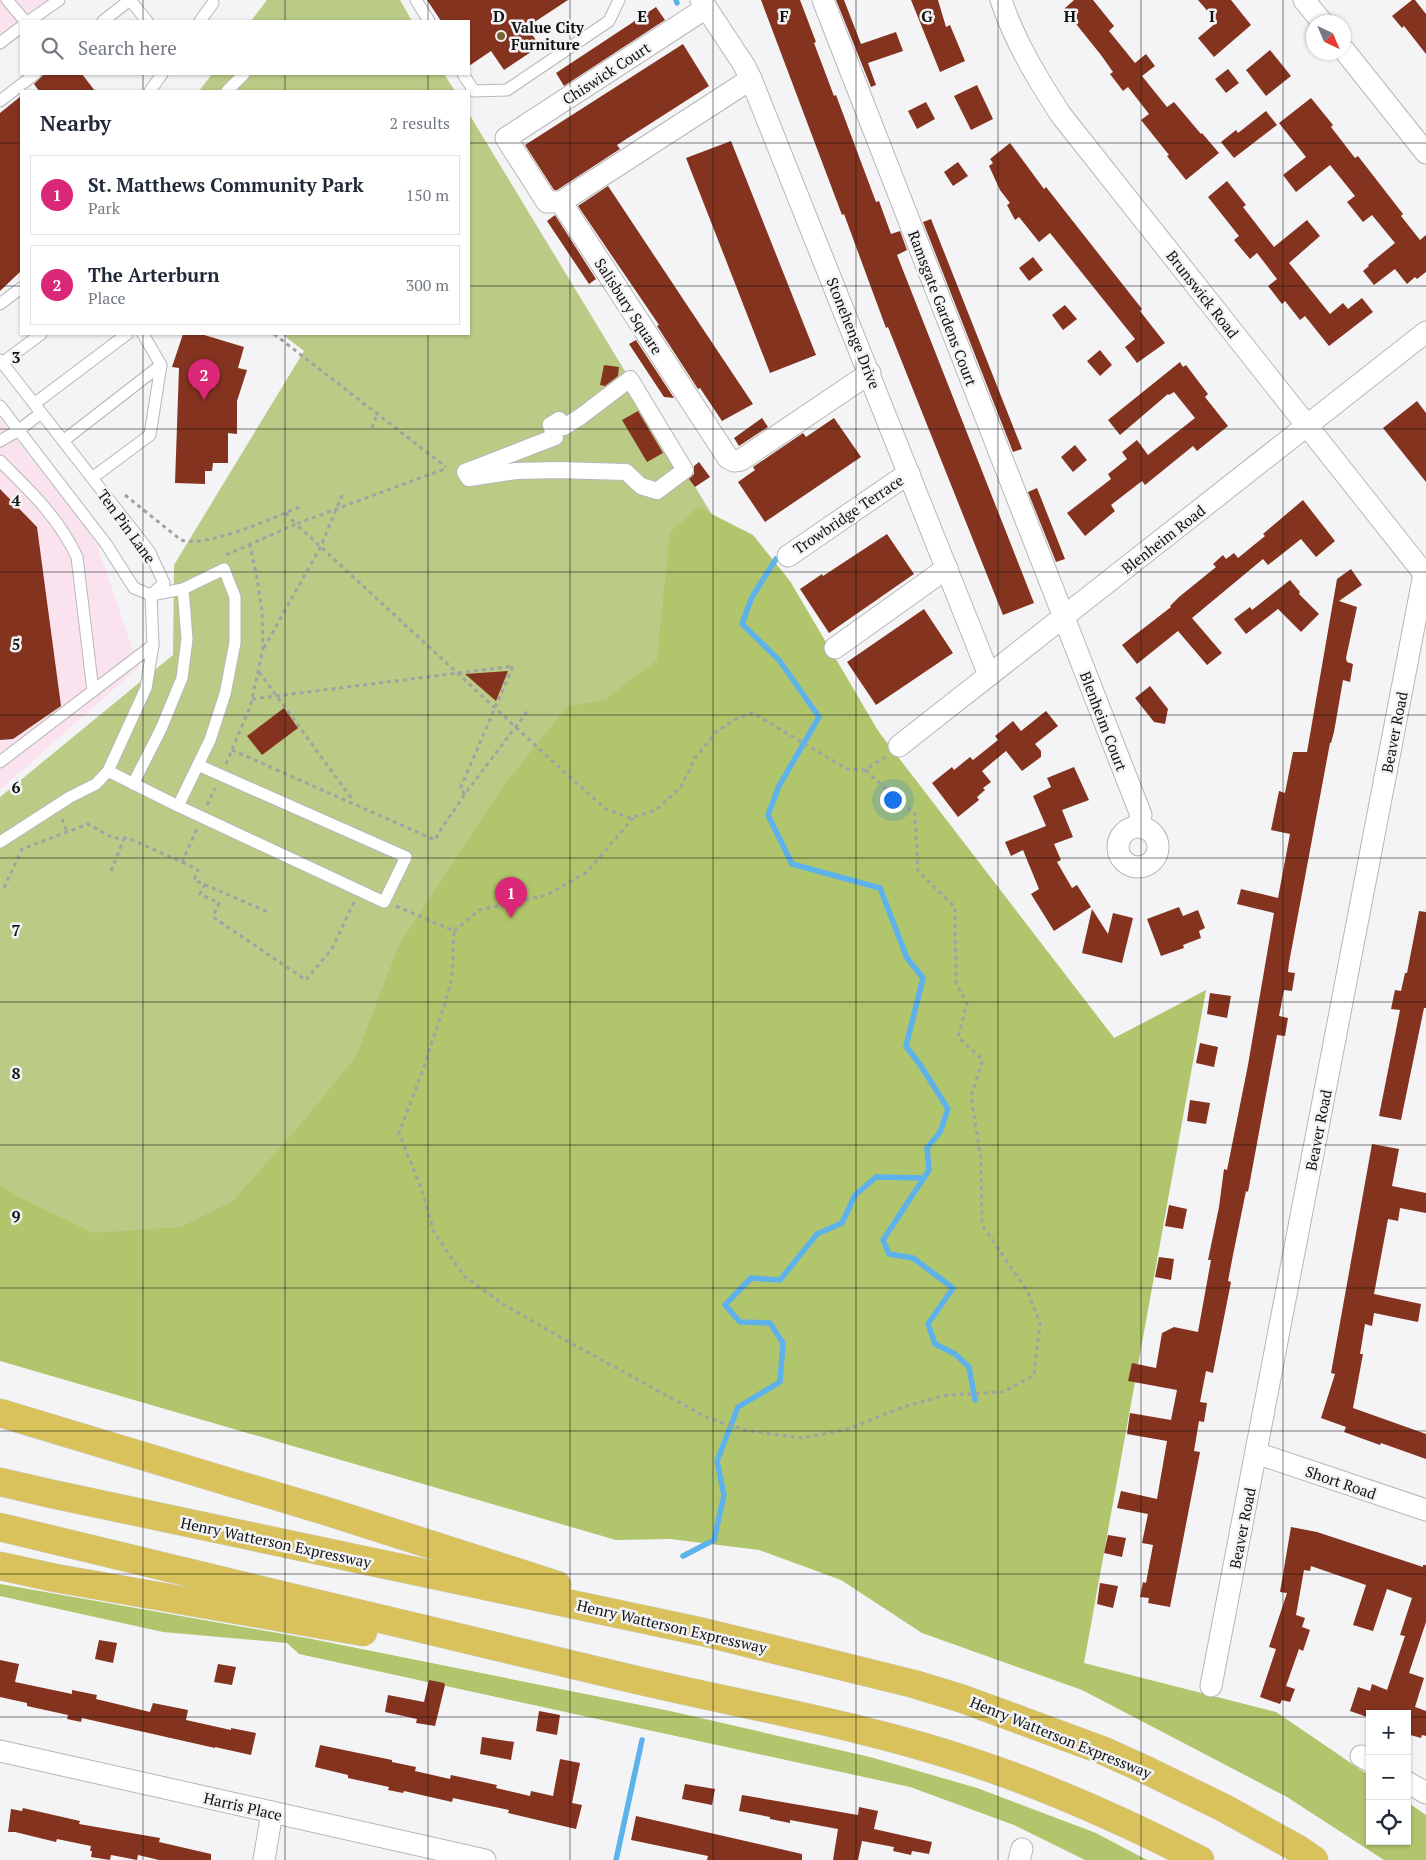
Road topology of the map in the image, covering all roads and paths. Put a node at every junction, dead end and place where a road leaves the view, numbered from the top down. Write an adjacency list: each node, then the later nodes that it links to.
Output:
1 (7, 0): 11 (lane)
2 (59, 0): 12 (lane)
3 (416, 0): 16 (lane)
4 (619, 0): 23 (lane)
5 (823, 0): 67 (street, Ramsgate Gardens Court)
6 (1001, 0): 43 (street, Brunswick Road)
7 (1304, 0): 10 (street)
8 (213, 3): 15 (lane)
9 (703, 4): 24 (street, Stonehenge Drive); 29 (street, Chiswick Court)
10 (1316, 15)
11 (24, 20)
12 (30, 20)
13 (104, 20): 14 (lane)
14 (146, 20)
15 (201, 20)
16 (428, 20)
17 (20, 28): 18 (lane)
18 (0, 43)
19 (1351, 59): 28 (street)
20 (34, 75): 27 (lane)
21 (161, 75): 25 (lane)
22 (243, 75): 26 (lane)
23 (464, 75)
24 (751, 79): 29 (street); 39 (street, Stonehenge Drive)
25 (151, 90)
26 (228, 90)
27 (0, 101)
28 (1426, 154)
29 (561, 202): 39 (street, Salisbury Square)
30 (20, 289): 31 (lane)
31 (0, 304)
32 (1426, 332): 43 (street, Blenheim Road)
33 (40, 335): 37 (lane)
34 (125, 335): 41 (lane)
35 (144, 335): 38 (lane)
36 (275, 335): 42 (path)
37 (1, 362): 41 (lane, Ten Pin Lane)
38 (161, 365): 47 (lane); 52 (lane)
39 (870, 373): 50 (street, Stonehenge Drive)
40 (0, 406): 45 (lane, Ten Pin Lane)
41 (38, 408): 45 (lane); 47 (lane, Ten Pin Lane)
42 (377, 414): 44 (path); 49 (path)
43 (1306, 426): 64 (street, Brunswick Road); 67 (street, Blenheim Road)
44 (372, 428)
45 (19, 430): 46 (lane); 66 (lane, Ten Pin Lane)
46 (0, 441)
47 (64, 442): 52 (lane, Ten Pin Lane)
48 (0, 461): 74 (lane)
49 (446, 467): 51 (path); 56 (path)
50 (909, 473): 62 (street, Trowbridge Terrace); 63 (street, Stonehenge Drive)
51 (467, 474): 51 (street)
52 (92, 478): 66 (lane, Ten Pin Lane)
53 (119, 490): 55 (path)
54 (343, 493): 56 (path)
55 (302, 506)
56 (337, 508): 58 (path); 60 (path)
57 (286, 513): 58 (path)
58 (296, 524): 59 (path); 60 (path)
59 (250, 545): 61 (path); 70 (path)
60 (321, 546): 70 (path); 72 (path)
61 (224, 556)
62 (788, 556)
63 (947, 568): 69 (street); 73 (street, Stonehenge Drive)
64 (1425, 575): 105 (street, Beaver Road)
65 (184, 589): 66 (lane); 83 (lane); 87 (lane)
66 (151, 595): 68 (lane)
67 (1064, 617): 73 (street, Blenheim Road); 93 (street, Blenheim Court)
68 (153, 644): 74 (lane); 85 (lane)
69 (836, 648)
70 (263, 649): 71 (path)
71 (258, 672): 75 (path); 76 (path)
72 (458, 673): 75 (path); 77 (path); 77 (path)
73 (989, 675): 81 (street, Blenheim Road)
74 (93, 691): 82 (lane)
75 (276, 695): 76 (path); 89 (path)
76 (252, 699): 80 (path)
77 (494, 707): 79 (path); 88 (path)
78 (529, 709): 79 (path)
79 (516, 727): 88 (path); 92 (path)
80 (232, 750): 86 (path); 89 (path)
81 (894, 750): 84 (path)
82 (0, 762)
83 (198, 765): 86 (lane); 90 (lane)
84 (865, 770): 92 (path); 103 (path)
85 (108, 771): 87 (lane); 95 (lane)
86 (221, 775): 91 (path); 100 (lane)
87 (133, 784): 90 (lane)
88 (465, 794): 89 (path)
89 (352, 803)
90 (178, 806): 91 (lane)
91 (202, 817): 96 (path); 100 (lane)
92 (634, 817): 103 (path)
93 (1138, 826)
94 (124, 839): 96 (path); 97 (path); 99 (path)
95 (0, 842)
96 (182, 862): 98 (path)
97 (111, 870)
98 (205, 884): 100 (path); 102 (path)
99 (4, 888)
100 (359, 890)
101 (409, 911): 103 (path)
102 (268, 912)
103 (454, 931)
104 (0, 1413): 110 (highway)
105 (1256, 1453): 107 (street, Short Road); 112 (street, Beaver Road)
106 (0, 1482): 110 (highway, Henry Watterson Expressway)
107 (1426, 1510)
108 (0, 1527): 111 (highway)
109 (0, 1566): 111 (highway)
110 (704, 1632): 120 (highway, Henry Watterson Expressway)
111 (655, 1684): 119 (highway)
112 (1211, 1686)
113 (0, 1752): 116 (street, Harris Place)
114 (1411, 1784): 115 (street)
115 (1426, 1793)
116 (272, 1812): 117 (street); 118 (street, Harris Place)
117 (264, 1860)
118 (485, 1860)
119 (1200, 1860)
120 (1314, 1860)

